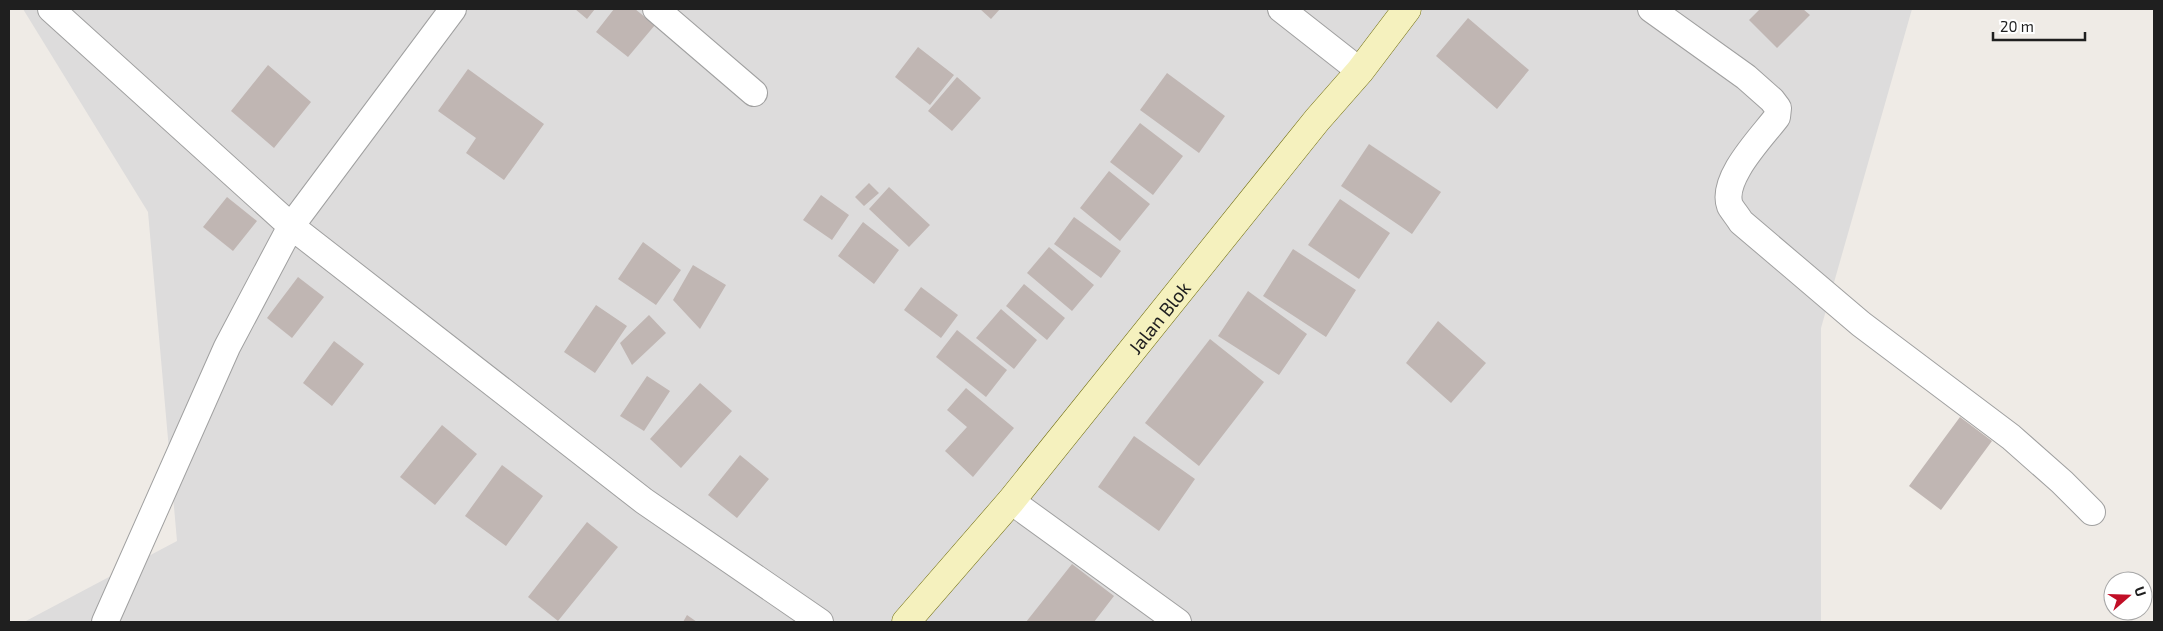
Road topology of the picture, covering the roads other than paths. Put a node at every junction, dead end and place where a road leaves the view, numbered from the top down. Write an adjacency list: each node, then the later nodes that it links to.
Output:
1 (51, 9): 9 (street)
2 (453, 9): 9 (street)
3 (656, 9): 8 (street)
4 (1281, 9): 7 (street)
5 (1407, 9): 7 (main road, Jalan Blok)
6 (1651, 9): 11 (street)
7 (1360, 71): 10 (main road, Jalan Blok)
8 (754, 94)
9 (291, 226): 12 (street); 13 (street)
10 (1011, 501): 14 (main road, Jalan Blok); 15 (street)
11 (2092, 512)
12 (106, 622)
13 (820, 622)
14 (906, 622)
15 (1178, 622)

